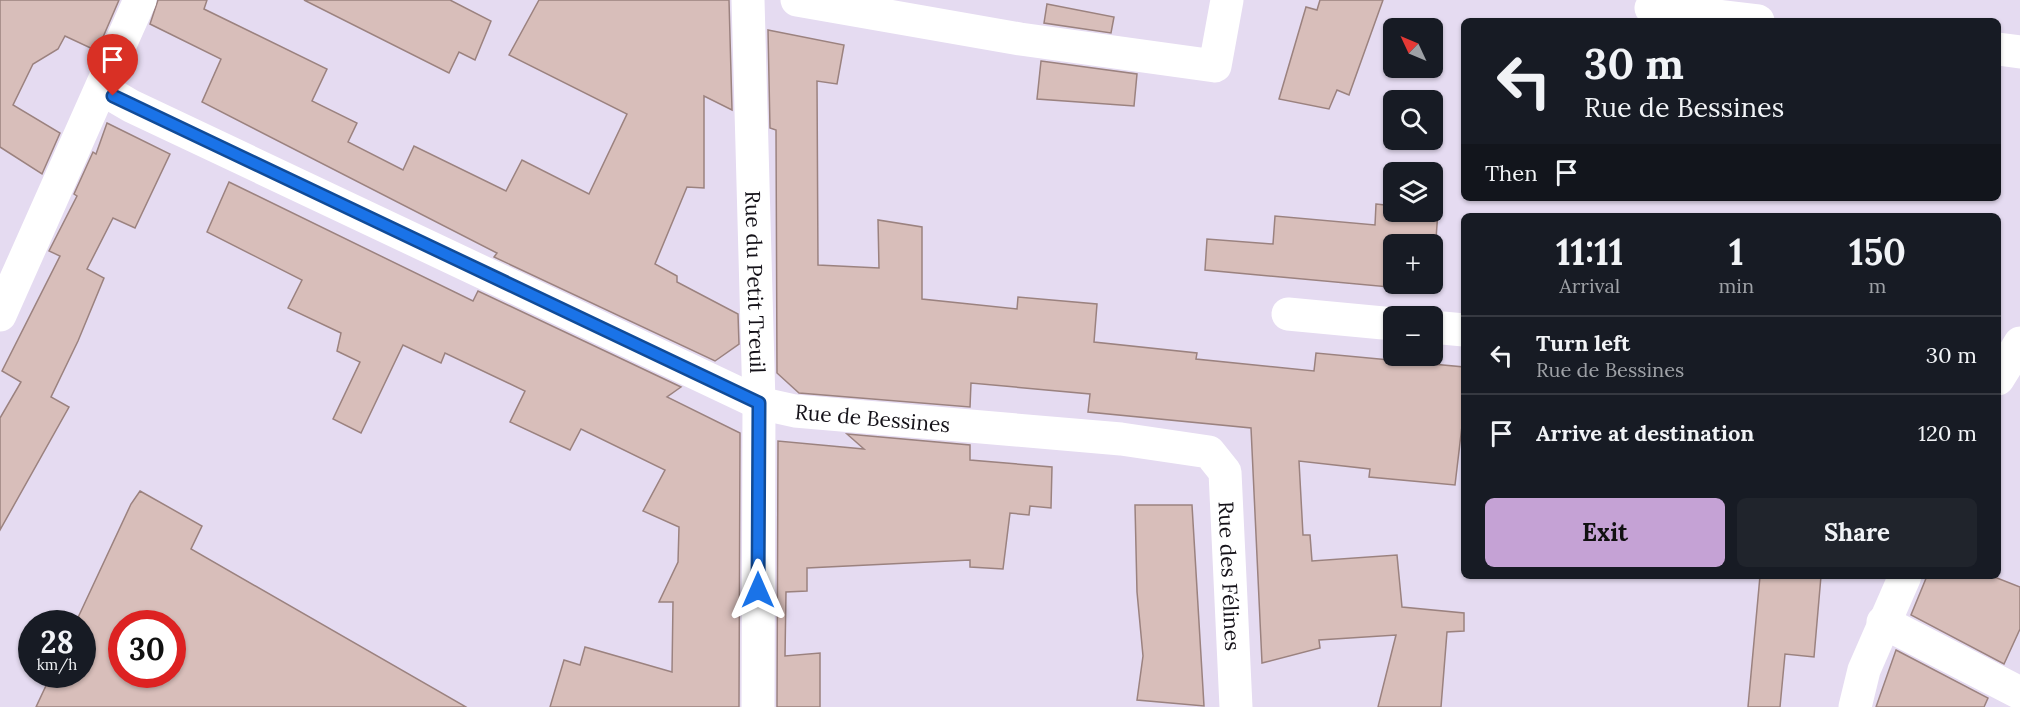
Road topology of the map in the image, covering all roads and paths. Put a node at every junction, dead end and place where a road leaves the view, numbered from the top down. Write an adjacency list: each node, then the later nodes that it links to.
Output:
1 (140, 0): 9 (street)
2 (748, 0): 19 (street, Rue du Petit Treuil)
3 (796, 0): 4 (street)
4 (1227, 0)
5 (1651, 8): 6 (street)
6 (1733, 18)
7 (2001, 49): 8 (street)
8 (2020, 52)
9 (102, 89): 11 (street); 19 (street, Rue de Bessines)
10 (1288, 314): 12 (street)
11 (0, 315)
12 (1383, 323)
13 (1443, 328): 14 (street)
14 (1461, 330)
15 (2020, 343): 16 (street)
16 (2001, 375)
17 (2001, 381): 18 (street)
18 (2020, 389)
19 (759, 403): 20 (street, Rue de Bessines); 24 (street, Rue du Petit Treuil)
20 (1209, 452): 25 (street, Rue des Félines)
21 (1904, 579): 22 (street)
22 (1883, 622): 23 (street); 26 (street)
23 (2020, 693)
24 (758, 707)
25 (1236, 707)
26 (1855, 707)

